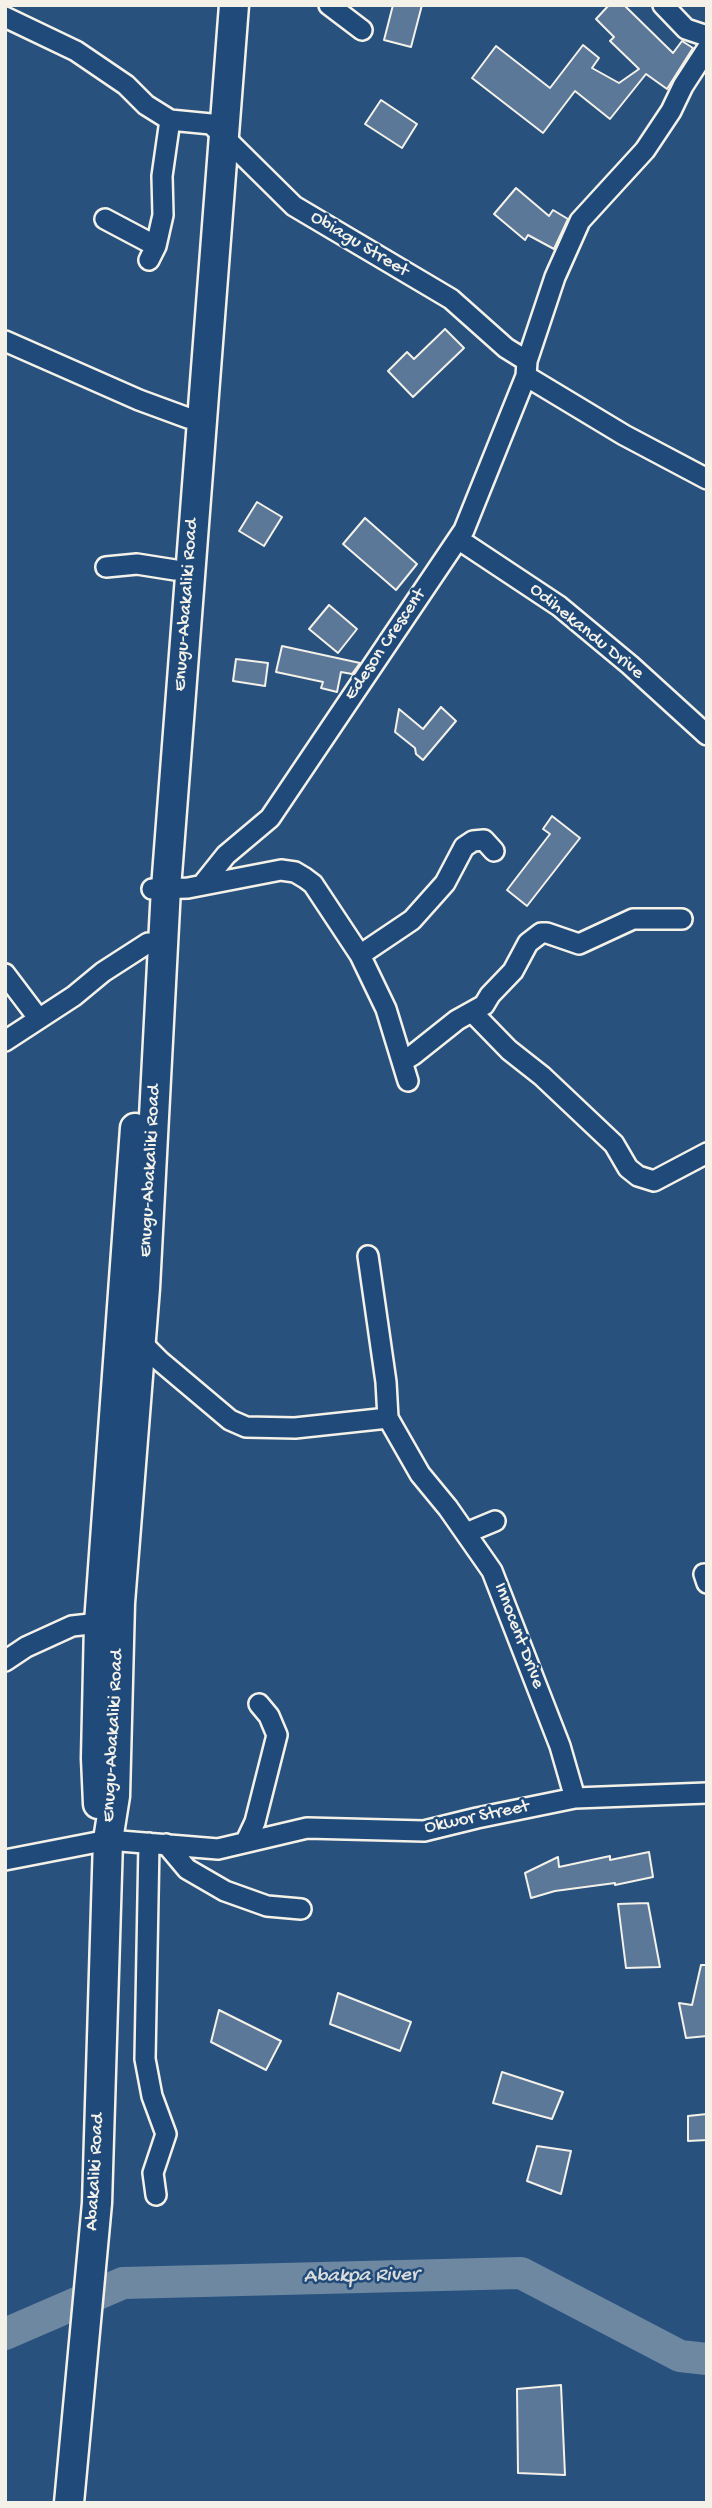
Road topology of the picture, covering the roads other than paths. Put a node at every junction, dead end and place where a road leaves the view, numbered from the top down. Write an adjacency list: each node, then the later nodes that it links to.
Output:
1 (220, 5): 10 (highway, Enugu-Abakaliki Road)
2 (234, 5): 10 (highway, Enugu-Abakaliki Road)
3 (329, 5): 6 (street)
4 (663, 5): 7 (street)
5 (5, 17): 9 (street)
6 (362, 30)
7 (707, 36)
8 (707, 49): 13 (street, Edeson Crescent)
9 (170, 120): 10 (street); 11 (street)
10 (217, 130): 13 (street, Obiagu Street); 14 (highway, Enugu-Abakaliki Road); 22 (highway, Enugu-Abakaliki Road)
11 (105, 219)
12 (5, 341): 14 (street)
13 (526, 369): 15 (street, Obiagu Street); 16 (street, Edeson Crescent)
14 (188, 418): 18 (highway, Enugu-Abakaliki Road)
15 (707, 479)
16 (458, 538): 19 (street, Odihekandu Drive); 21 (street, Edeson Crescent)
17 (106, 567): 18 (street)
18 (175, 570): 22 (highway, Enugu-Abakaliki Road)
19 (707, 735)
20 (495, 852): 25 (street)
21 (202, 885): 22 (street); 25 (street)
22 (159, 888): 24 (highway, Enugu-Abakaliki Road); 34 (highway, Enugu-Abakaliki Road)
23 (681, 919): 27 (street)
24 (148, 943): 28 (street); 34 (highway, Enugu-Abakaliki Road)
25 (360, 956): 30 (street)
26 (5, 974): 28 (street)
27 (473, 1013): 30 (street); 32 (street)
28 (39, 1019): 29 (street)
29 (5, 1041)
30 (403, 1061): 31 (street)
31 (408, 1081)
32 (707, 1153)
33 (368, 1256): 35 (street)
34 (130, 1332): 35 (street); 38 (highway, Enugu-Abakaliki Road); 43 (highway, Enugu-Abakaliki Road)
35 (388, 1418): 37 (street, Innocent Drive)
36 (495, 1521): 37 (street)
37 (466, 1533): 42 (street, Innocent Drive)
38 (99, 1623): 39 (street); 43 (highway, Enugu-Abakaliki Road)
39 (5, 1661)
40 (258, 1704): 44 (street)
41 (707, 1793): 42 (street, Okwor Street)
42 (575, 1798): 44 (street, Okwor Street)
43 (108, 1840): 45 (street, Okwor Street); 46 (street, Okwor Street); 49 (highway, Abakaliki Road)
44 (246, 1841): 45 (street, Okwor Street)
45 (158, 1844): 47 (street); 48 (street)
46 (5, 1860)
47 (301, 1909)
48 (156, 2195)
49 (69, 2503)

